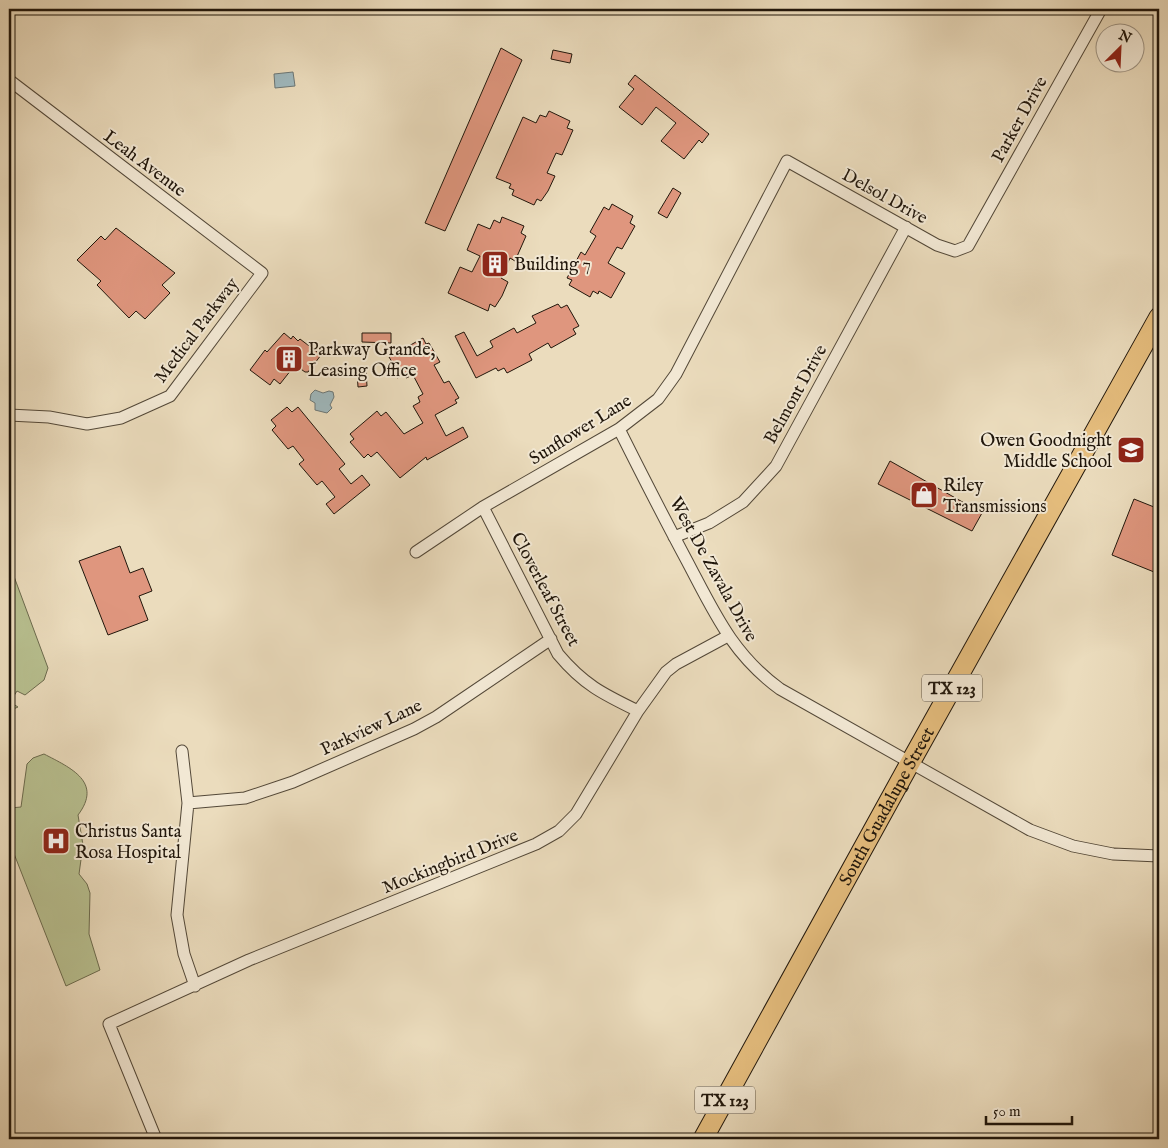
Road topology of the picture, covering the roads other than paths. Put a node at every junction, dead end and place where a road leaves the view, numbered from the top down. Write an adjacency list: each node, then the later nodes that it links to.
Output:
1 (1101, 9): 5 (street, Parker Drive)
2 (9, 80): 6 (street, Leah Avenue)
3 (787, 161): 4 (street, Delsol Drive); 9 (street, Sunflower Lane)
4 (906, 228): 5 (street, Delsol Drive); 11 (street, Belmont Drive)
5 (968, 246)
6 (262, 273): 8 (street, Medical Parkway)
7 (1159, 317): 17 (main road, South Guadalupe Street / TX 123)
8 (9, 415)
9 (619, 429): 10 (street, Sunflower Lane); 11 (street, West De Zavala Drive)
10 (483, 507): 12 (street, Sunflower Lane); 14 (street, Cloverleaf Street)
11 (674, 537): 13 (street, West De Zavala Drive)
12 (416, 552)
13 (728, 636): 15 (street, Mockingbird Drive); 17 (street, West De Zavala Drive)
14 (551, 639): 15 (street, Cloverleaf Street); 18 (street, Parkview Lane)
15 (638, 711): 20 (street, Mockingbird Drive)
16 (182, 751): 18 (street)
17 (910, 763): 19 (street, West De Zavala Drive); 22 (main road, South Guadalupe Street / TX 123)
18 (188, 803): 20 (street)
19 (1159, 856)
20 (194, 986): 21 (street, Mockingbird Drive)
21 (156, 1139)
22 (703, 1139)

